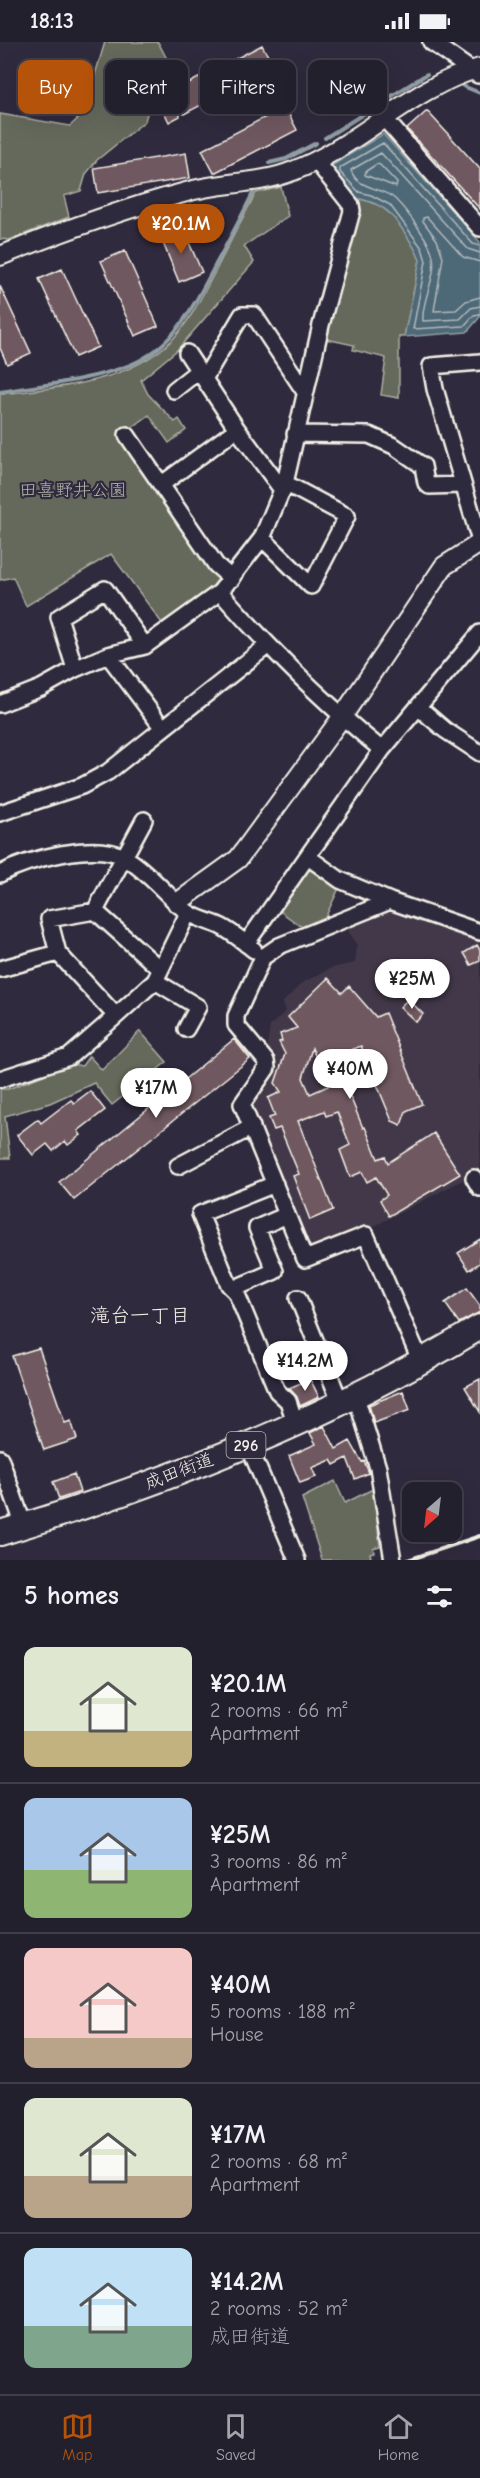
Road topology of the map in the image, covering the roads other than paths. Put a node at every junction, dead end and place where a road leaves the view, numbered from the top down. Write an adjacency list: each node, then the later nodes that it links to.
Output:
1 (431, 42): 2 (street)
2 (477, 72): 3 (street)
3 (384, 118): 4 (street); 5 (street)
4 (317, 162): 6 (street); 11 (street)
5 (480, 228)
6 (0, 256)
7 (187, 353): 9 (street)
8 (480, 362): 16 (street)
9 (201, 375): 10 (street); 11 (street); 12 (street)
10 (174, 390)
11 (305, 392): 13 (street)
12 (237, 429): 15 (street); 17 (street)
13 (295, 434): 16 (street); 17 (street)
14 (127, 435): 15 (street)
15 (162, 484): 20 (street)
16 (462, 485): 19 (street)
17 (284, 487): 18 (street); 18 (street)
18 (262, 538): 20 (street)
19 (480, 542): 29 (street)
20 (232, 579): 21 (street)
21 (220, 592): 23 (street); 24 (street)
22 (480, 633): 28 (street)
23 (145, 646): 25 (street); 26 (street)
24 (267, 646): 29 (street); 30 (street)
25 (108, 655): 26 (street); 30 (street)
26 (75, 669): 27 (street)
27 (0, 704)
28 (418, 707): 31 (street); 32 (street)
29 (342, 717): 31 (street); 39 (street)
30 (162, 727): 33 (street)
31 (382, 750): 36 (street)
32 (480, 753)
33 (0, 813)
34 (144, 820): 35 (street)
35 (124, 857): 37 (street); 39 (street); 40 (street)
36 (308, 857): 38 (street); 42 (street)
37 (0, 874)
38 (390, 901): 41 (street); 44 (street)
39 (183, 908): 42 (street); 46 (street)
40 (95, 910): 43 (street); 46 (street)
41 (480, 932)
42 (246, 944): 44 (street)
43 (58, 953): 45 (street); 47 (street)
44 (263, 957): 50 (street)
45 (0, 969)
46 (158, 975): 47 (street); 48 (street)
47 (116, 1016): 49 (street)
48 (186, 1029)
49 (0, 1079)
50 (252, 1127): 51 (street); 52 (street)
51 (177, 1166)
52 (275, 1184): 53 (street); 54 (street)
53 (287, 1215): 54 (street); 57 (street)
54 (233, 1289): 59 (street)
55 (298, 1298): 58 (street)
56 (480, 1327): 57 (highway, 成田街道 / 296)
57 (421, 1362): 58 (highway, 成田街道 / 296)
58 (348, 1401): 59 (highway, 成田街道 / 296); 65 (street)
59 (296, 1425): 60 (highway, 成田街道 / 296)
60 (248, 1444): 62 (highway, 成田街道 / 296); 64 (street)
61 (0, 1458): 62 (street)
62 (24, 1526): 63 (highway, 成田街道 / 296)
63 (0, 1533)
64 (297, 1560)
65 (393, 1560)

